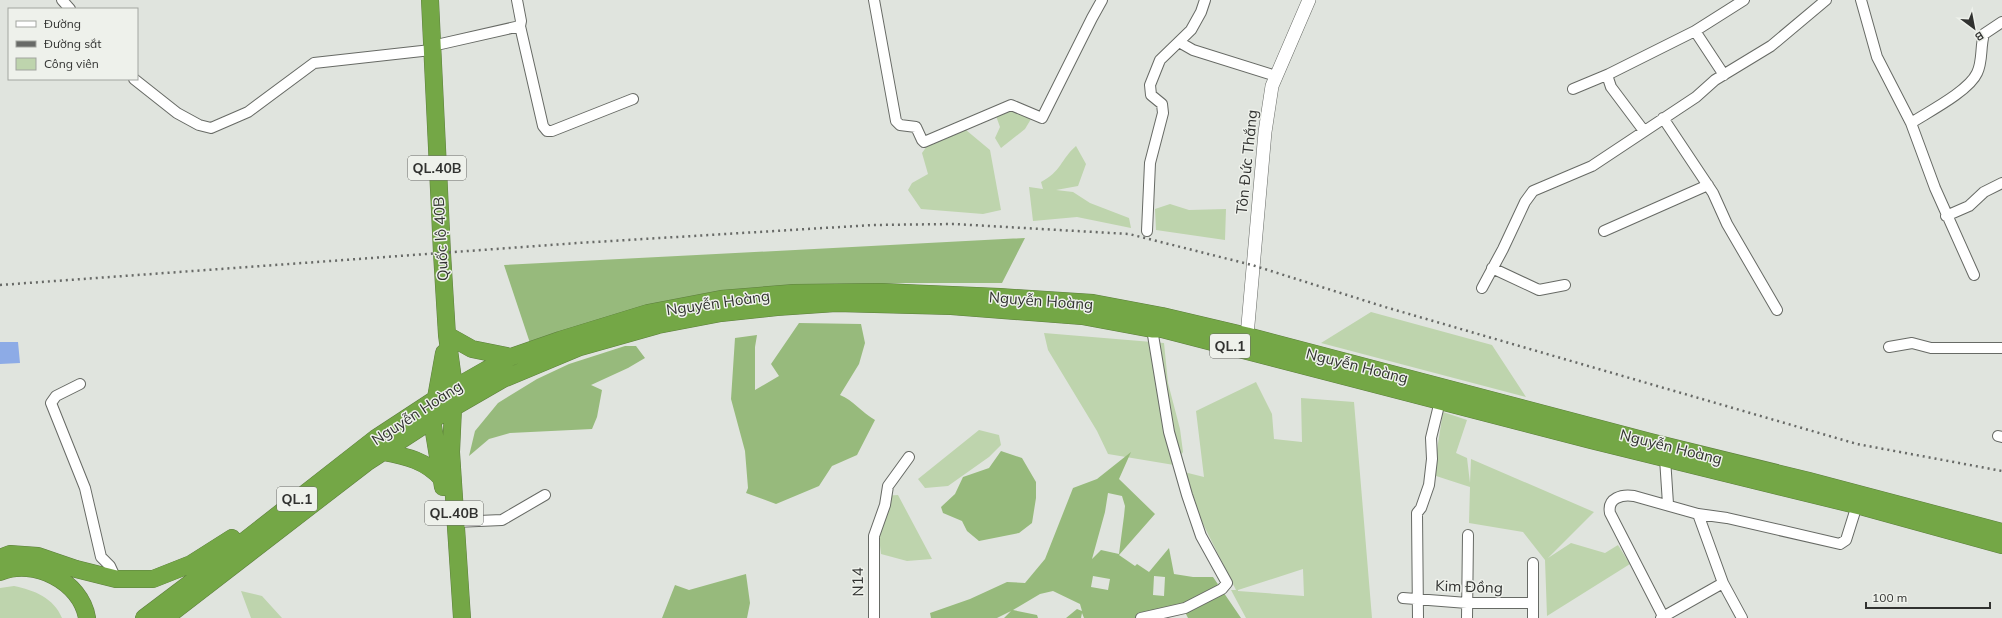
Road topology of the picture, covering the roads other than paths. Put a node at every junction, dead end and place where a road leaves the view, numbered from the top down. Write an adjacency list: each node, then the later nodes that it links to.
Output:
1 (62, 0): 11 (street)
2 (430, 0): 16 (highway, Quốc lộ 40B / QL.40B)
3 (517, 0): 13 (street)
4 (874, 0): 5 (street)
5 (1102, 0)
6 (1204, 0): 15 (street)
7 (1309, 0): 19 (street, Tôn Đức Thắng)
8 (1744, 0): 14 (street)
9 (1826, 0): 18 (street)
10 (1861, 0): 24 (street)
11 (69, 8)
12 (2002, 22): 24 (street)
13 (520, 26): 16 (street); 22 (street)
14 (1695, 31): 17 (street); 18 (street)
15 (1179, 42): 19 (street); 29 (street)
16 (431, 48): 20 (street); 37 (highway, Quốc lộ 40B / QL.40B)
17 (1609, 74): 21 (street); 25 (street)
18 (1724, 75): 23 (street)
19 (1276, 76): 38 (street, Tôn Đức Thắng)
20 (135, 80)
21 (1573, 89)
22 (633, 99)
23 (1664, 118): 25 (street); 27 (street)
24 (1911, 122): 28 (street)
25 (1644, 131): 31 (street)
26 (2002, 183): 28 (street)
27 (1708, 185): 30 (street); 35 (street)
28 (1946, 216): 32 (street)
29 (1147, 231)
30 (1604, 231)
31 (1492, 268): 33 (street); 34 (street)
32 (1974, 275)
33 (1566, 285)
34 (1482, 288)
35 (1777, 310)
36 (1152, 329): 45 (highway, Nguyễn Hoàng / QL.1); 46 (highway, Nguyễn Hoàng / QL.1); 76 (street)
37 (447, 335): 41 (highway); 43 (highway, QL.40B); 44 (highway, QL.40B)
38 (1247, 336): 41 (highway, Nguyễn Hoàng / QL.1); 58 (highway, Nguyễn Hoàng / QL.1)
39 (1889, 347): 40 (street)
40 (2002, 348)
41 (511, 358): 43 (highway, Nguyễn Hoàng / QL.1)
42 (80, 384): 64 (street)
43 (454, 387): 44 (highway, Nguyễn Hoàng / QL.1); 46 (highway)
44 (437, 398): 47 (highway, QL.40B); 51 (highway, Nguyễn Hoàng / QL.1)
45 (1440, 401): 50 (highway, Nguyễn Hoàng / QL.1); 67 (street)
46 (454, 408): 47 (highway, Nguyễn Hoàng / QL.1); 57 (highway, QL.40B)
47 (432, 420): 48 (highway, Nguyễn Hoàng / QL.1); 52 (highway, QL.40B)
48 (383, 452): 52 (highway); 72 (highway, Nguyễn Hoàng / QL.1)
49 (908, 457): 75 (street, N14)
50 (1665, 458): 54 (street); 55 (highway, Nguyễn Hoàng / QL.1)
51 (324, 478): 64 (highway); 71 (highway, Nguyễn Hoàng / QL.1)
52 (442, 479): 73 (highway, QL.40B)
53 (545, 495): 57 (street)
54 (1668, 504): 56 (street); 80 (street)
55 (1857, 506): 56 (street); 60 (highway, Nguyễn Hoàng / QL.1)
56 (1698, 514): 65 (street)
57 (455, 522): 74 (highway, QL.40B)
58 (2002, 532)
59 (1468, 535): 69 (street)
60 (2002, 545)
61 (0, 558): 64 (highway)
62 (1533, 563): 68 (street)
63 (0, 572): 70 (highway)
64 (116, 579)
65 (1723, 583): 80 (street); 81 (street)
66 (1404, 598): 67 (street, Kim Đồng)
67 (1418, 600): 69 (street, Kim Đồng); 77 (street)
68 (1533, 603): 69 (street, Kim Đồng); 79 (street)
69 (1467, 604): 78 (street)
70 (87, 618)
71 (144, 618)
72 (165, 618)
73 (455, 618)
74 (462, 618)
75 (874, 618)
76 (1141, 618)
77 (1418, 618)
78 (1467, 618)
79 (1533, 618)
80 (1663, 618)
81 (1742, 618)

